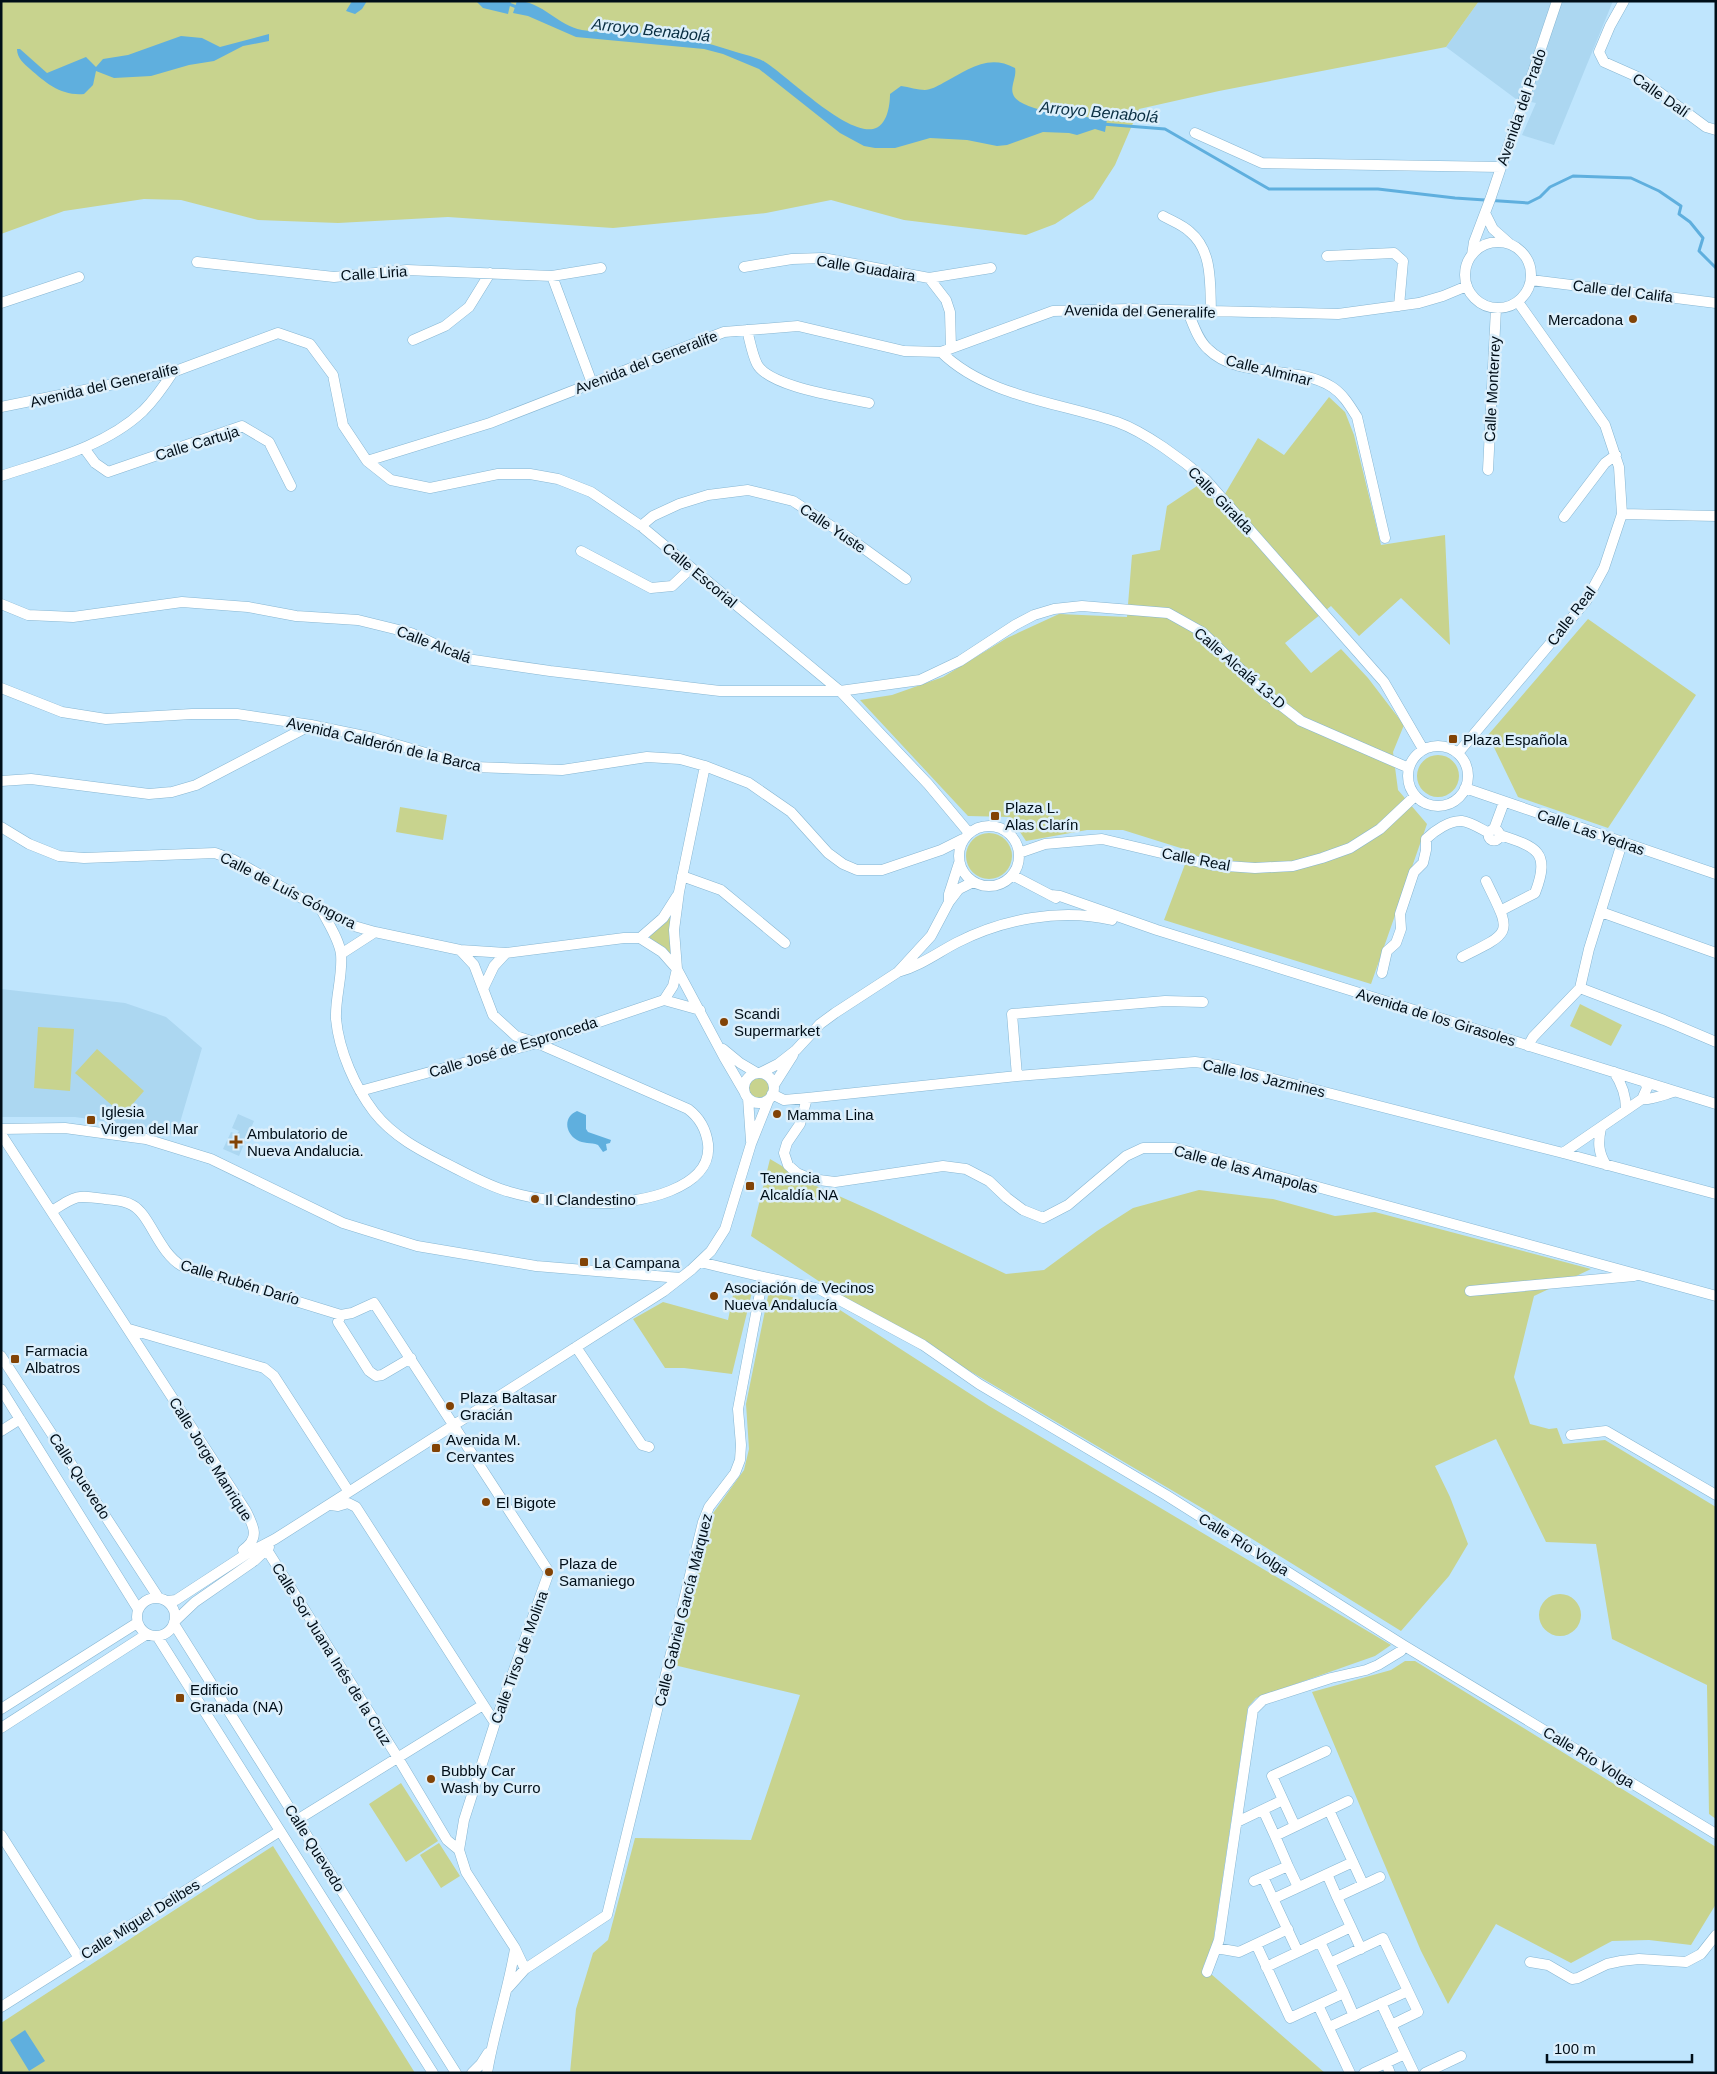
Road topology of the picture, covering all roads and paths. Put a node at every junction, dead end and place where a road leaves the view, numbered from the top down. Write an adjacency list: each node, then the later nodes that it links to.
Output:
1 (1557, 1): 5 (street, Avenida del Prado)
2 (1624, 1): 3 (street, Calle Dalí)
3 (1716, 130)
4 (1194, 133): 5 (street)
5 (1501, 167): 6 (street, Avenida del Prado)
6 (1485, 213): 8 (street); 9 (street, Avenida del Prado)
7 (1163, 216): 27 (street)
8 (1510, 244): 9 (street); 19 (street)
9 (1472, 255): 20 (street)
10 (1327, 256): 24 (street)
11 (197, 262): 15 (street, Calle Liria)
12 (744, 267): 18 (street, Calle Guadaira)
13 (602, 268): 16 (street, Calle Liria)
14 (991, 268): 18 (street, Calle Guadaira)
15 (490, 273): 16 (street, Calle Liria); 29 (street)
16 (552, 276): 32 (street)
17 (79, 277): 23 (street)
18 (929, 278): 30 (street, Calle Guadaira)
19 (1531, 280): 21 (street); 22 (street, Calle del Califa)
20 (1467, 286): 24 (street, Avenida del Generalife); 25 (street)
21 (1518, 302): 25 (street); 36 (street, Calle Real)
22 (1716, 302)
23 (1, 303)
24 (1399, 306): 27 (street, Avenida del Generalife)
25 (1496, 308): 38 (street, Calle Monterrey)
26 (1188, 312): 27 (street, Avenida del Generalife); 30 (street, Avenida del Generalife); 45 (street, Calle Alminar)
27 (1211, 312)
28 (746, 330): 30 (street, Avenida del Generalife); 32 (street, Avenida del Generalife); 33 (street)
29 (413, 340)
30 (946, 350): 53 (street, Calle Giralda)
31 (173, 372): 34 (street, Avenida del Generalife); 35 (street); 37 (street, Avenida del Generalife)
32 (592, 383): 37 (street, Avenida del Generalife)
33 (868, 403)
34 (1, 407)
35 (84, 448): 39 (street); 40 (street, Calle Cartuja)
36 (1616, 455): 41 (street, Calle Real); 43 (street)
37 (367, 461): 44 (street, Calle Escorial)
38 (1488, 470)
39 (1, 476)
40 (291, 486)
41 (1622, 514): 42 (street); 54 (street, Calle Real)
42 (1716, 516)
43 (1564, 517)
44 (641, 526): 47 (street, Calle Escorial); 48 (street, Calle Yuste)
45 (1385, 538)
46 (581, 551): 47 (street)
47 (691, 568): 51 (street, Calle Escorial)
48 (906, 579)
49 (1, 604): 51 (street, Calle Alcalá)
50 (1, 688): 52 (street, Avenida Calderón de la Barca)
51 (840, 691): 56 (street, Calle Alcalá 13-D); 63 (street, Calle Escorial)
52 (310, 725): 55 (street, Avenida Calderón de la Barca); 57 (street)
53 (1423, 749): 54 (street); 56 (street)
54 (1458, 753): 58 (street)
55 (705, 766): 65 (street, Avenida Calderón de la Barca); 70 (street)
56 (1409, 768): 59 (street)
57 (1, 781)
58 (1465, 788): 59 (street); 60 (street, Calle Las Yedras)
59 (1415, 796): 66 (street, Calle Real)
60 (1504, 802): 62 (street); 64 (street, Calle Las Yedras)
61 (1, 827): 76 (street, Calle de Luís Góngora)
62 (1495, 832): 77 (street); 91 (street)
63 (966, 836): 65 (street, Avenida Calderón de la Barca); 66 (street); 67 (street)
64 (1622, 843): 68 (street, Calle Las Yedras); 78 (street)
65 (942, 850): 67 (street)
66 (1019, 853): 69 (street)
67 (959, 862): 72 (street); 75 (street)
68 (1716, 874)
69 (1012, 875): 72 (street); 74 (street, Avenida de los Girasoles)
70 (682, 876): 73 (street); 83 (street)
71 (1486, 881): 77 (street)
72 (973, 882): 75 (street)
73 (679, 892): 82 (street); 89 (street)
74 (1051, 895): 79 (street, Avenida de los Girasoles); 80 (street, Avenida de los Girasoles)
75 (949, 902): 90 (street)
76 (321, 910): 81 (street, Calle de Luís Góngora); 87 (street)
77 (1500, 911): 88 (street)
78 (1601, 912): 86 (street); 92 (street)
79 (1085, 915): 80 (street, Avenida de los Girasoles); 90 (street, Avenida de los Girasoles)
80 (1157, 930): 99 (street, Avenida de los Girasoles)
81 (375, 932): 84 (street, Calle de Luís Góngora); 87 (street)
82 (640, 938): 85 (street, Calle de Luís Góngora); 89 (street)
83 (785, 942)
84 (460, 950): 85 (street, Calle de Luís Góngora); 93 (street)
85 (506, 953): 93 (street)
86 (1716, 953)
87 (341, 954): 106 (street)
88 (1462, 957)
89 (678, 969): 94 (street); 96 (street)
90 (898, 972): 101 (street)
91 (1382, 973)
92 (1580, 988): 97 (street); 99 (street)
93 (483, 989): 98 (street)
94 (664, 1000): 96 (street); 98 (street, Calle José de Espronceda)
95 (1203, 1002): 104 (street)
96 (700, 1010): 100 (street)
97 (1716, 1042)
98 (536, 1043): 106 (street, Calle José de Espronceda); 106 (street)
99 (1528, 1046): 102 (street, Avenida de los Girasoles)
100 (720, 1047): 103 (street); 109 (street)
101 (796, 1050): 103 (street); 108 (street)
102 (1614, 1072): 105 (street, Avenida de los Girasoles); 112 (street)
103 (759, 1073): 108 (street); 109 (street)
104 (1017, 1076): 110 (street, Calle los Jazmines); 118 (street, Calle los Jazmines)
105 (1642, 1081): 107 (street, Avenida de los Girasoles); 111 (street); 112 (street)
106 (360, 1091)
107 (1679, 1092): 111 (street); 113 (street, Avenida de los Girasoles)
108 (772, 1093): 109 (street); 110 (street, Calle los Jazmines); 117 (street)
109 (747, 1095): 117 (street)
110 (807, 1098): 123 (street, Calle de las Amapolas)
111 (1642, 1099): 112 (street)
112 (1626, 1104): 114 (street)
113 (1716, 1104)
114 (1601, 1128): 118 (street); 119 (street)
115 (1, 1130): 125 (street)
116 (1, 1134): 121 (street, Calle Jorge Manrique)
117 (751, 1144): 122 (street)
118 (1564, 1153): 119 (street, Calle los Jazmines)
119 (1606, 1165): 120 (street, Calle los Jazmines)
120 (1716, 1194)
121 (52, 1211): 128 (street, Calle Rubén Darío); 129 (street, Calle Jorge Manrique)
122 (700, 1262): 124 (street); 125 (street)
123 (1643, 1276): 126 (street); 127 (street, Calle de las Amapolas)
124 (763, 1277): 150 (street, Calle Río Volga); 190 (street, Calle Gabriel García Márquez)
125 (680, 1278): 130 (street)
126 (1470, 1290)
127 (1716, 1296)
128 (340, 1315): 132 (street, Calle Tirso de Molina); 132 (street)
129 (129, 1329): 139 (street); 144 (street, Calle Jorge Manrique)
130 (576, 1347): 135 (street); 138 (street)
131 (1, 1356): 145 (street, Calle Quevedo)
132 (411, 1358): 135 (street, Calle Tirso de Molina)
133 (1, 1389): 134 (street, Calle Quevedo)
134 (20, 1419): 136 (street); 146 (street, Calle Quevedo)
135 (455, 1424): 139 (street); 153 (street, Calle Tirso de Molina)
136 (1, 1431)
137 (1571, 1435): 140 (street)
138 (648, 1447)
139 (348, 1492): 141 (street)
140 (1716, 1495)
141 (330, 1504): 142 (street); 151 (street)
142 (275, 1539): 143 (street); 144 (street)
143 (266, 1550): 148 (street); 156 (street, Calle Sor Juana Inés de la Cruz)
144 (208, 1579): 145 (street)
145 (163, 1599): 146 (street); 148 (street)
146 (138, 1609): 147 (street)
147 (137, 1622): 149 (street); 152 (street)
148 (174, 1623): 149 (street); 161 (street, Calle Quevedo)
149 (152, 1635): 154 (street); 164 (street, Calle Quevedo)
150 (1403, 1645): 162 (street); 165 (street, Calle Río Volga)
151 (483, 1705): 153 (street); 156 (street)
152 (1, 1710)
153 (495, 1723): 168 (street, Calle Tirso de Molina)
154 (1, 1728)
155 (1326, 1751): 157 (street)
156 (398, 1758): 161 (street); 168 (street, Calle Sor Juana Inés de la Cruz)
157 (1283, 1800): 159 (street); 163 (street)
158 (1348, 1801): 160 (street)
159 (1262, 1810): 162 (street); 167 (street)
160 (1329, 1810): 163 (street); 169 (street)
161 (297, 1820): 207 (street, Calle Quevedo)
162 (1237, 1822): 183 (street)
163 (1295, 1826): 167 (street)
164 (280, 1831): 186 (street, Calle Miguel Delibes); 206 (street, Calle Quevedo)
165 (1716, 1834)
166 (1, 1835): 186 (street)
167 (1274, 1836): 170 (street)
168 (459, 1850): 182 (street, Calle Tirso de Molina)
169 (1353, 1862): 171 (street); 173 (street)
170 (1288, 1866): 174 (street); 176 (street)
171 (1327, 1874): 174 (street); 175 (street)
172 (1380, 1877): 173 (street)
173 (1363, 1884): 175 (street)
174 (1298, 1887): 176 (street)
175 (1337, 1897): 177 (street)
176 (1273, 1899): 178 (street)
177 (1351, 1927): 180 (street); 184 (street)
178 (1288, 1929): 181 (street); 185 (street)
179 (1716, 1935): 187 (street)
180 (1320, 1942): 185 (street); 188 (street)
181 (1256, 1944): 183 (street); 189 (street)
182 (515, 1948): 190 (street, Calle Tirso de Molina); 192 (street)
183 (1216, 1948): 191 (street)
184 (1361, 1949): 188 (street); 193 (street)
185 (1298, 1952): 189 (street)
186 (78, 1958): 197 (street, Calle Miguel Delibes)
187 (1530, 1962)
188 (1330, 1963): 194 (street)
189 (1266, 1967): 196 (street)
190 (524, 1969): 192 (street, Calle Gabriel García Márquez)
191 (1207, 1972)
192 (508, 1988): 201 (street)
193 (1408, 1991): 195 (street); 199 (street)
194 (1344, 1993): 196 (street); 198 (street)
195 (1381, 2003): 198 (street); 199 (street)
196 (1318, 2005): 200 (street)
197 (1, 2007)
198 (1354, 2016): 200 (street)
199 (1392, 2025): 202 (street)
200 (1329, 2027): 210 (street)
201 (491, 2047): 208 (street); 209 (street)
202 (1405, 2054): 204 (street); 213 (street)
203 (1461, 2056): 205 (street)
204 (1386, 2062): 211 (street); 212 (street)
205 (1448, 2062): 214 (street); 215 (street)
206 (434, 2073)
207 (456, 2073)
208 (472, 2073)
209 (487, 2073)
210 (1350, 2073)
211 (1364, 2073)
212 (1390, 2073)
213 (1414, 2073)
214 (1425, 2073)
215 (1453, 2073)

